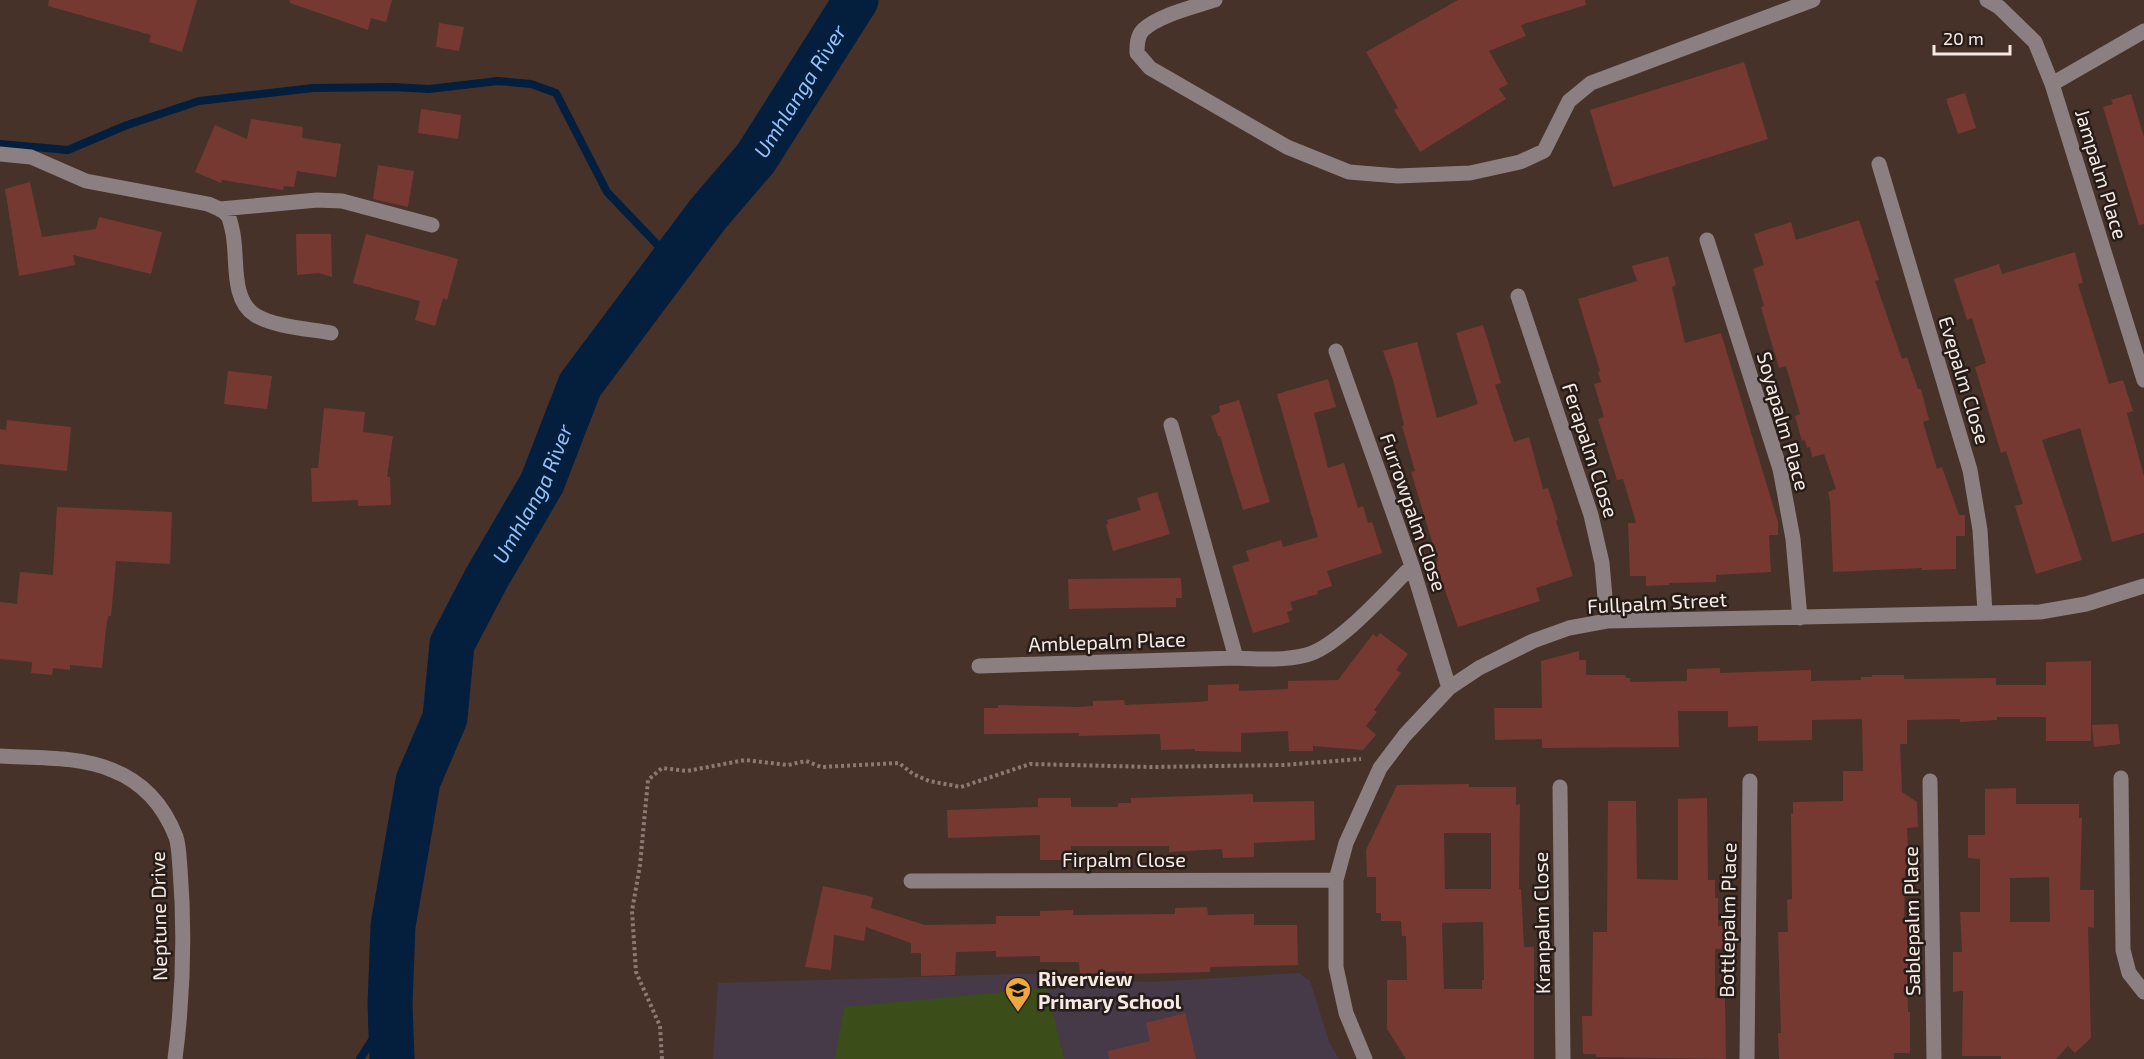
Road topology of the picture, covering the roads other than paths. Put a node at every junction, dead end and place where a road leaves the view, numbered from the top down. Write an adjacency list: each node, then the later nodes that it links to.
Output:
1 (1215, 0): 2 (street)
2 (1813, 0)
3 (1987, 0): 5 (street, Jampalm Place)
4 (2144, 31): 5 (street)
5 (2052, 84): 14 (street, Jampalm Place)
6 (0, 154): 8 (street)
7 (1879, 164): 18 (street, Evepalm Close)
8 (220, 209): 9 (street); 12 (street)
9 (432, 225)
10 (1707, 240): 19 (street, Soyapalm Place)
11 (1518, 296): 20 (street, Ferapalm Close)
12 (332, 333)
13 (1336, 351): 16 (street, Furrowpalm Close)
14 (2144, 380)
15 (1171, 425): 21 (street)
16 (1412, 566): 21 (street, Amblepalm Place); 23 (street, Furrowpalm Close)
17 (2144, 586): 18 (street, Fullpalm Street)
18 (1985, 614): 19 (street, Fullpalm Street)
19 (1800, 618): 20 (street, Fullpalm Street)
20 (1607, 621): 23 (street, Fullpalm Street)
21 (1236, 657): 22 (street, Amblepalm Place)
22 (979, 666)
23 (1449, 688): 29 (street, Fullpalm Street)
24 (0, 756): 32 (street, Neptune Drive)
25 (2121, 778): 31 (street)
26 (1750, 781): 35 (street, Bottlepalm Place)
27 (1930, 782): 36 (street, Sablepalm Place)
28 (1560, 786): 34 (street, Kranpalm Close)
29 (1336, 880): 30 (street, Firpalm Close); 33 (street, Fullpalm Street)
30 (911, 881)
31 (2144, 992)
32 (175, 1059)
33 (1365, 1059)
34 (1563, 1059)
35 (1747, 1059)
36 (1934, 1059)

